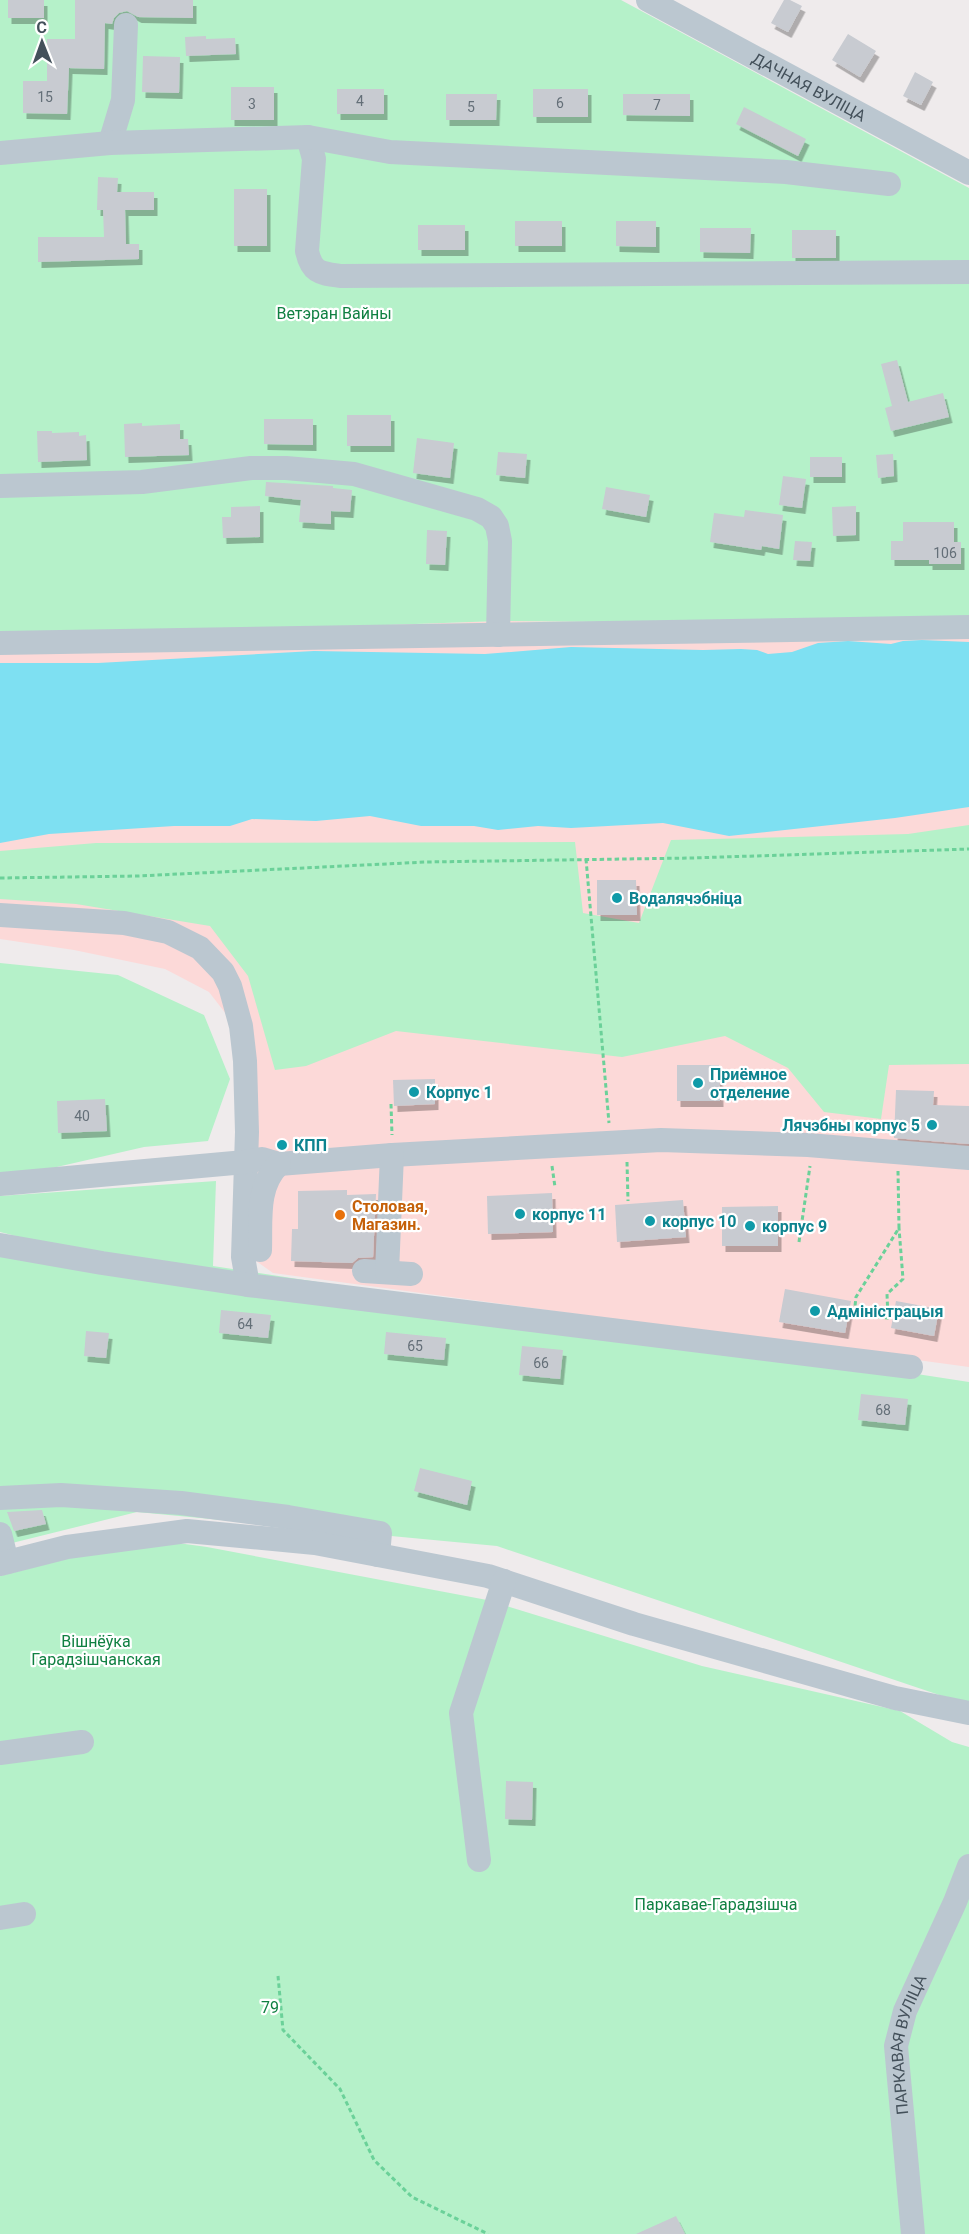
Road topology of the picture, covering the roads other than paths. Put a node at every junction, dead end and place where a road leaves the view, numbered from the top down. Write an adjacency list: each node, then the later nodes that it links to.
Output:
1 (648, 0): 6 (street, ДАЧНАЯ ВУЛІЦА)
2 (126, 25): 4 (street)
3 (308, 137): 4 (street); 7 (street); 8 (street)
4 (110, 144): 5 (street)
5 (0, 153)
6 (969, 173)
7 (889, 184)
8 (969, 272)
9 (0, 486): 11 (street)
10 (969, 627): 11 (street)
11 (498, 635): 12 (street)
12 (0, 643)
13 (0, 915): 16 (street)
14 (392, 1155): 15 (street); 17 (street); 21 (street)
15 (969, 1158)
16 (245, 1162): 17 (street); 18 (street); 22 (street)
17 (279, 1164): 20 (street)
18 (0, 1184)
19 (0, 1245): 22 (street)
20 (260, 1250)
21 (411, 1274)
22 (248, 1285): 23 (street)
23 (911, 1366)
24 (0, 1498): 26 (street)
25 (0, 1534): 27 (street)
26 (378, 1554): 27 (street); 28 (street)
27 (4, 1563)
28 (504, 1581): 29 (street); 32 (street)
29 (969, 1713)
30 (82, 1742): 31 (street)
31 (0, 1753)
32 (479, 1860)
33 (969, 1866): 36 (street, ПАРКАВАЯ ВУЛІЦА)
34 (24, 1914): 35 (street)
35 (0, 1918)
36 (913, 2234)

